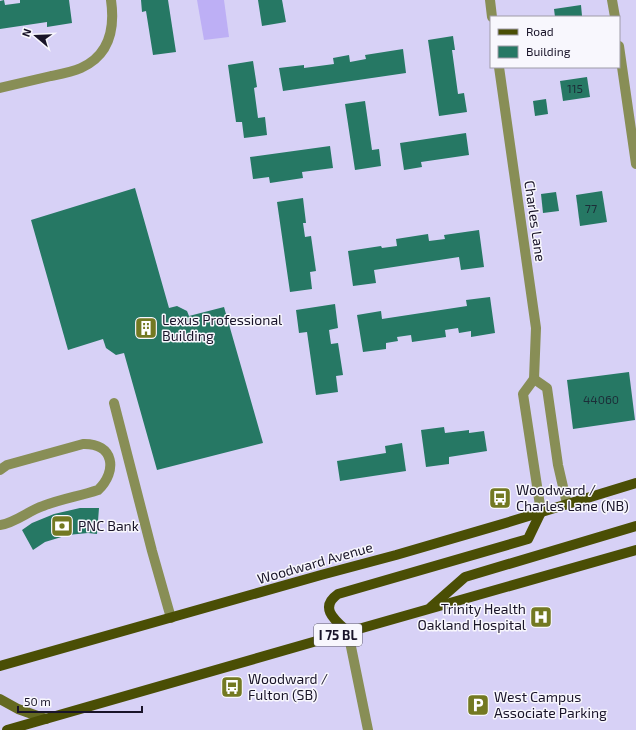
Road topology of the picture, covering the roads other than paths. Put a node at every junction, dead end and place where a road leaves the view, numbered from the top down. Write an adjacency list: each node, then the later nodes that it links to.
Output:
1 (110, 0): 8 (street)
2 (490, 0): 4 (street)
3 (612, 0): 5 (street)
4 (492, 16)
5 (615, 16)
6 (620, 53): 9 (street)
7 (499, 68): 10 (street, Charles Lane)
8 (0, 88)
9 (636, 164)
10 (534, 379): 14 (street); 15 (street)
11 (114, 403): 20 (street)
12 (0, 470): 16 (street)
13 (636, 483): 14 (main road, Woodward Avenue)
14 (567, 504): 15 (main road, Woodward Avenue)
15 (541, 512): 20 (main road, Woodward Avenue); 21 (main road)
16 (0, 525)
17 (636, 526): 19 (main road)
18 (636, 550): 19 (main road, I 75 BL)
19 (428, 610): 21 (main road, I 75 BL)
20 (171, 618): 22 (main road, Woodward Avenue)
21 (348, 632): 24 (main road, I 75 BL); 26 (street)
22 (0, 666)
23 (0, 699): 24 (main road)
24 (46, 719): 25 (main road, I 75 BL)
25 (7, 730)
26 (368, 730)

